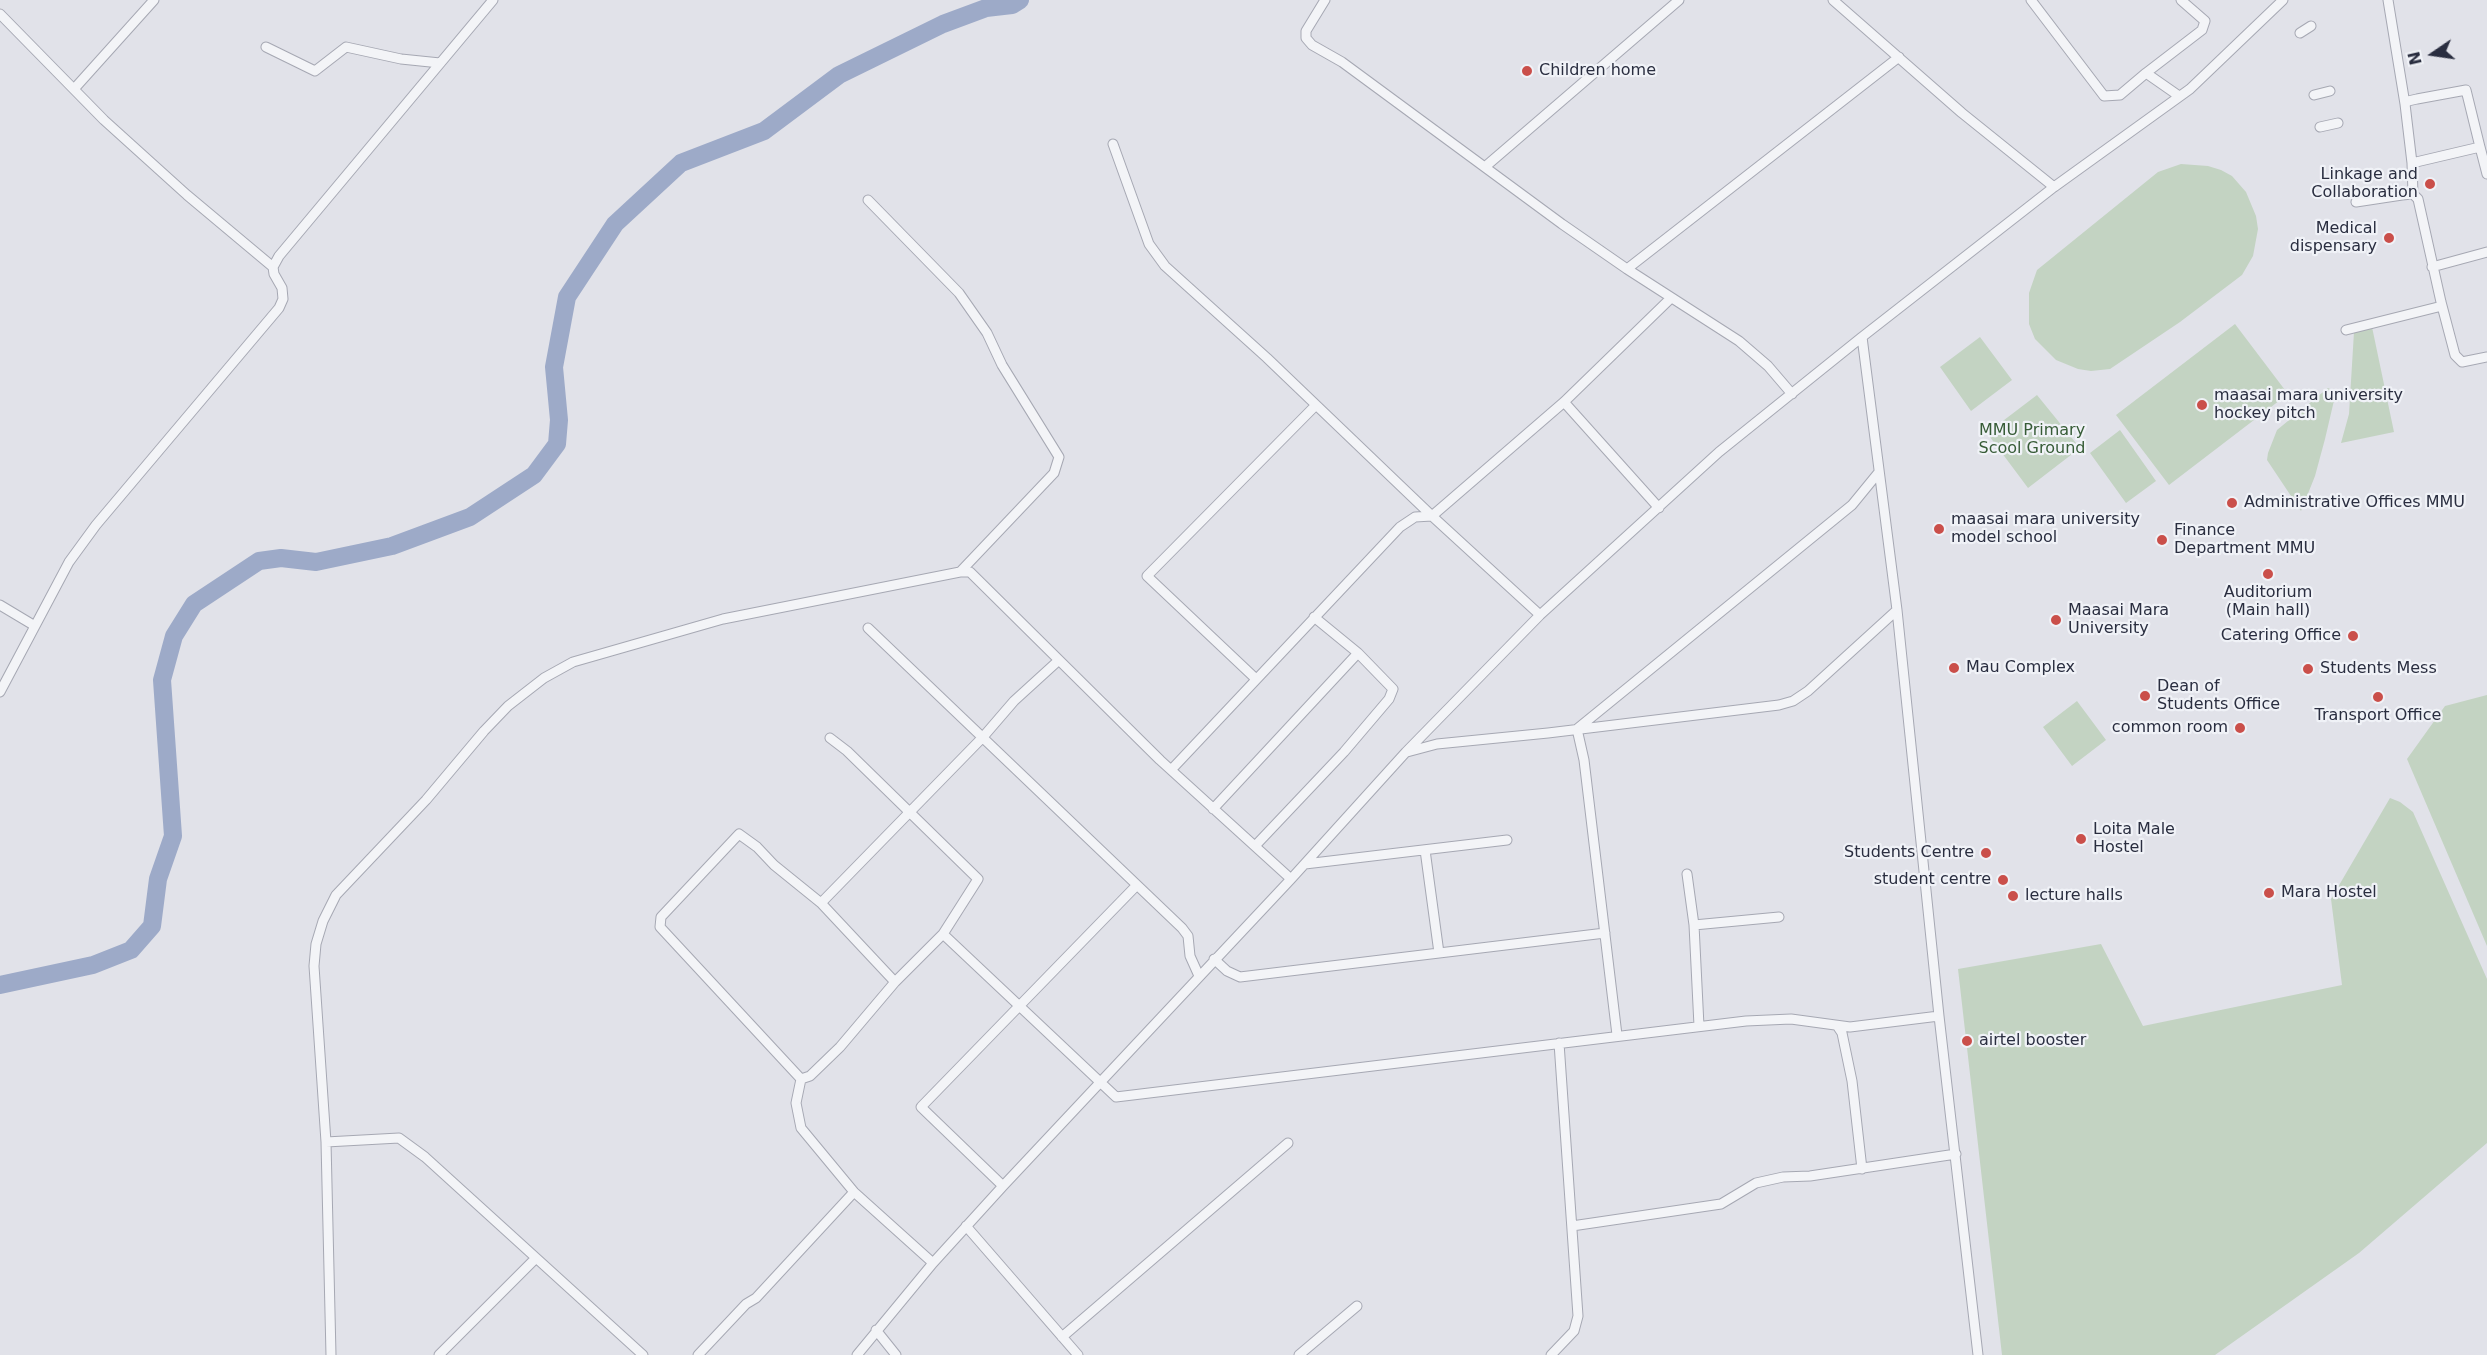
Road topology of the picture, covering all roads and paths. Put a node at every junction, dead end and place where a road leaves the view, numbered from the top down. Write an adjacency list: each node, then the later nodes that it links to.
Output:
1 (154, 0): 17 (street)
2 (493, 0): 15 (street)
3 (1326, 0): 27 (street)
4 (1679, 0): 27 (street)
5 (1833, 0): 14 (street)
6 (2031, 0): 16 (street)
7 (2181, 0): 16 (street)
8 (2283, 0): 20 (street)
9 (2388, 0): 21 (street)
10 (0, 14): 17 (street)
11 (2311, 26): 12 (street)
12 (2300, 33)
13 (266, 46): 15 (street)
14 (1899, 57): 29 (street); 36 (street)
15 (440, 63): 34 (street)
16 (2146, 73): 20 (street)
17 (74, 88): 34 (street)
18 (2330, 91): 19 (street)
19 (2314, 95)
20 (2179, 96): 29 (street)
21 (2405, 104): 25 (street); 26 (street)
22 (2338, 123): 23 (street)
23 (2320, 127)
24 (1113, 144): 44 (street)
25 (2480, 147): 26 (street); 28 (street)
26 (2412, 163): 30 (street)
27 (1486, 166): 36 (street)
28 (2487, 174)
29 (2055, 188): 40 (street)
30 (2413, 194): 32 (street); 35 (street)
31 (868, 200): 48 (street)
32 (2356, 202)
33 (2487, 252): 35 (street)
34 (273, 267): 53 (street)
35 (2432, 267): 38 (street)
36 (1628, 269): 37 (street)
37 (1671, 298): 42 (street); 43 (street)
38 (2442, 306): 39 (street); 41 (street)
39 (2346, 330)
40 (1862, 337): 42 (street); 45 (street)
41 (2487, 357)
42 (1792, 394): 46 (street)
43 (1564, 402): 46 (street); 47 (street)
44 (1316, 405): 47 (street); 57 (street)
45 (1879, 472): 50 (street); 59 (street)
46 (1659, 508): 51 (street)
47 (1432, 516): 51 (street); 52 (street)
48 (960, 572): 56 (street); 90 (street)
49 (0, 604): 53 (street)
50 (1897, 610): 59 (street); 83 (street)
51 (1540, 615): 62 (street)
52 (1314, 617): 55 (street); 57 (street)
53 (35, 626): 58 (street)
54 (868, 628): 60 (street)
55 (1358, 653): 64 (street); 67 (street)
56 (1059, 660): 60 (street); 63 (street)
57 (1256, 679): 63 (street)
58 (0, 692)
59 (1577, 729): 62 (street); 76 (street)
60 (982, 737): 65 (street); 72 (street)
61 (830, 738): 65 (street)
62 (1406, 752): 69 (street)
63 (1171, 770): 64 (street)
64 (1214, 809): 67 (street)
65 (909, 810): 73 (street); 77 (street)
66 (1507, 840): 68 (street)
67 (1255, 846): 71 (street)
68 (1425, 850): 69 (street); 78 (street)
69 (1305, 864): 71 (street)
70 (1687, 874): 75 (street)
71 (1291, 879): 79 (street)
72 (1137, 885): 80 (street); 82 (street)
73 (821, 903): 81 (street); 88 (street)
74 (1779, 917): 75 (street)
75 (1694, 925): 84 (street)
76 (1605, 933): 78 (street); 86 (street)
77 (943, 934): 81 (street); 82 (street)
78 (1439, 953): 79 (street)
79 (1214, 959): 80 (street)
80 (1199, 976): 89 (street)
81 (896, 982): 88 (street)
82 (1018, 1006): 89 (street); 94 (street)
83 (1938, 1016): 85 (street); 92 (street)
84 (1699, 1026): 85 (street); 86 (street)
85 (1838, 1027): 93 (street)
86 (1617, 1035): 87 (street)
87 (1559, 1042): 89 (street); 97 (street)
88 (801, 1080): 95 (street)
89 (1100, 1083): 94 (street)
90 (326, 1142): 98 (street); 103 (street)
91 (1288, 1143): 102 (street)
92 (1956, 1154): 93 (street); 112 (street)
93 (1862, 1169): 97 (street)
94 (1003, 1186): 96 (street)
95 (854, 1192): 99 (street); 106 (street)
96 (966, 1226): 99 (street); 102 (street)
97 (1572, 1226): 111 (street)
98 (536, 1258): 104 (street); 105 (street)
99 (933, 1263): 101 (street)
100 (1357, 1306): 110 (street)
101 (876, 1330): 107 (street); 108 (street)
102 (1062, 1337): 109 (street)
103 (331, 1355)
104 (439, 1355)
105 (644, 1355)
106 (698, 1355)
107 (857, 1355)
108 (896, 1355)
109 (1078, 1355)
110 (1299, 1355)
111 (1551, 1355)
112 (1978, 1355)

